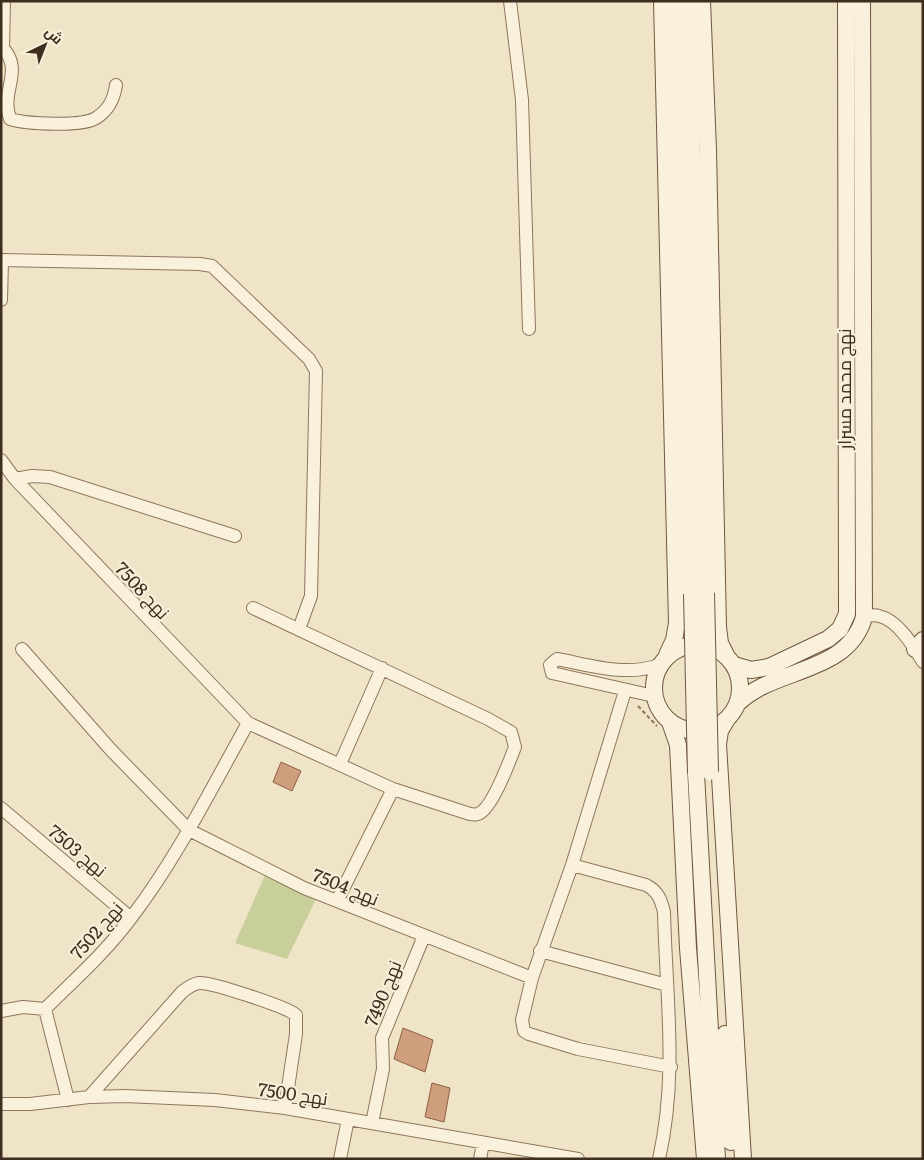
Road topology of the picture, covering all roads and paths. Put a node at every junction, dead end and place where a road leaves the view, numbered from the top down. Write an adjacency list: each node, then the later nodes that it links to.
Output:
1 (4, 1): 10 (street)
2 (510, 1): 14 (street)
3 (662, 1): 24 (street)
4 (673, 1): 18 (street)
5 (687, 1): 18 (street)
6 (702, 1): 25 (street)
7 (846, 1): 9 (street, نهج محمد مسرار)
8 (862, 1): 9 (street, نهج محمد مسرار)
9 (855, 35): 20 (street, نهج محمد مسرار); 25 (street, نهج محمد مسرار)
10 (2, 48): 11 (street)
11 (116, 85)
12 (2, 260): 13 (street); 21 (street)
13 (1, 300)
14 (529, 329)
15 (1, 460): 16 (street, نهج 7508)
16 (15, 479): 17 (street); 32 (street, نهج 7508)
17 (235, 536)
18 (699, 593): 34 (street, bridge)
19 (253, 608): 21 (street)
20 (864, 618): 23 (street); 29 (street, نهج محمد مسرار)
21 (299, 629): 26 (street)
22 (22, 649): 37 (street, نهج 7504)
23 (920, 650)
24 (663, 660): 25 (street); 27 (street); 28 (street)
25 (731, 661): 29 (street)
26 (382, 668): 33 (street); 35 (street)
27 (625, 691): 28 (street); 38 (street)
28 (654, 696): 31 (street)
29 (737, 704): 30 (street)
30 (727, 719): 31 (street); 63 (street)
31 (670, 722): 60 (street)
32 (248, 723): 33 (street); 37 (street, نهج 7502)
33 (340, 764): 35 (street)
34 (703, 772): 61 (street); 62 (street)
35 (393, 789): 39 (street)
36 (1, 808): 40 (street, نهج 7503)
37 (188, 830): 39 (street, نهج 7504); 40 (street, نهج 7502)
38 (572, 865): 42 (street); 44 (street)
39 (337, 901): 41 (street, نهج 7504)
40 (131, 918): 45 (street, نهج 7502)
41 (424, 936): 43 (street, نهج 7504); 53 (street, نهج 7490)
42 (540, 951): 43 (street); 44 (street)
43 (532, 978): 47 (street)
44 (667, 985): 47 (street)
45 (45, 1009): 46 (street); 49 (street)
46 (1, 1011)
47 (671, 1067): 59 (street)
48 (90, 1097): 49 (street, نهج 7500); 51 (street, نهج 7500); 51 (street)
49 (68, 1100): 50 (street, نهج 7500)
50 (1, 1104)
51 (286, 1108): 52 (street, نهج 7500)
52 (348, 1119): 53 (street, نهج 7500); 56 (street)
53 (372, 1123): 54 (street, نهج 7500)
54 (483, 1144): 55 (street, نهج 7500); 57 (street)
55 (563, 1158): 58 (street, نهج 7500)
56 (340, 1159)
57 (480, 1159)
58 (578, 1159)
59 (659, 1159)
60 (705, 1159)
61 (717, 1159)
62 (732, 1159)
63 (743, 1159)

